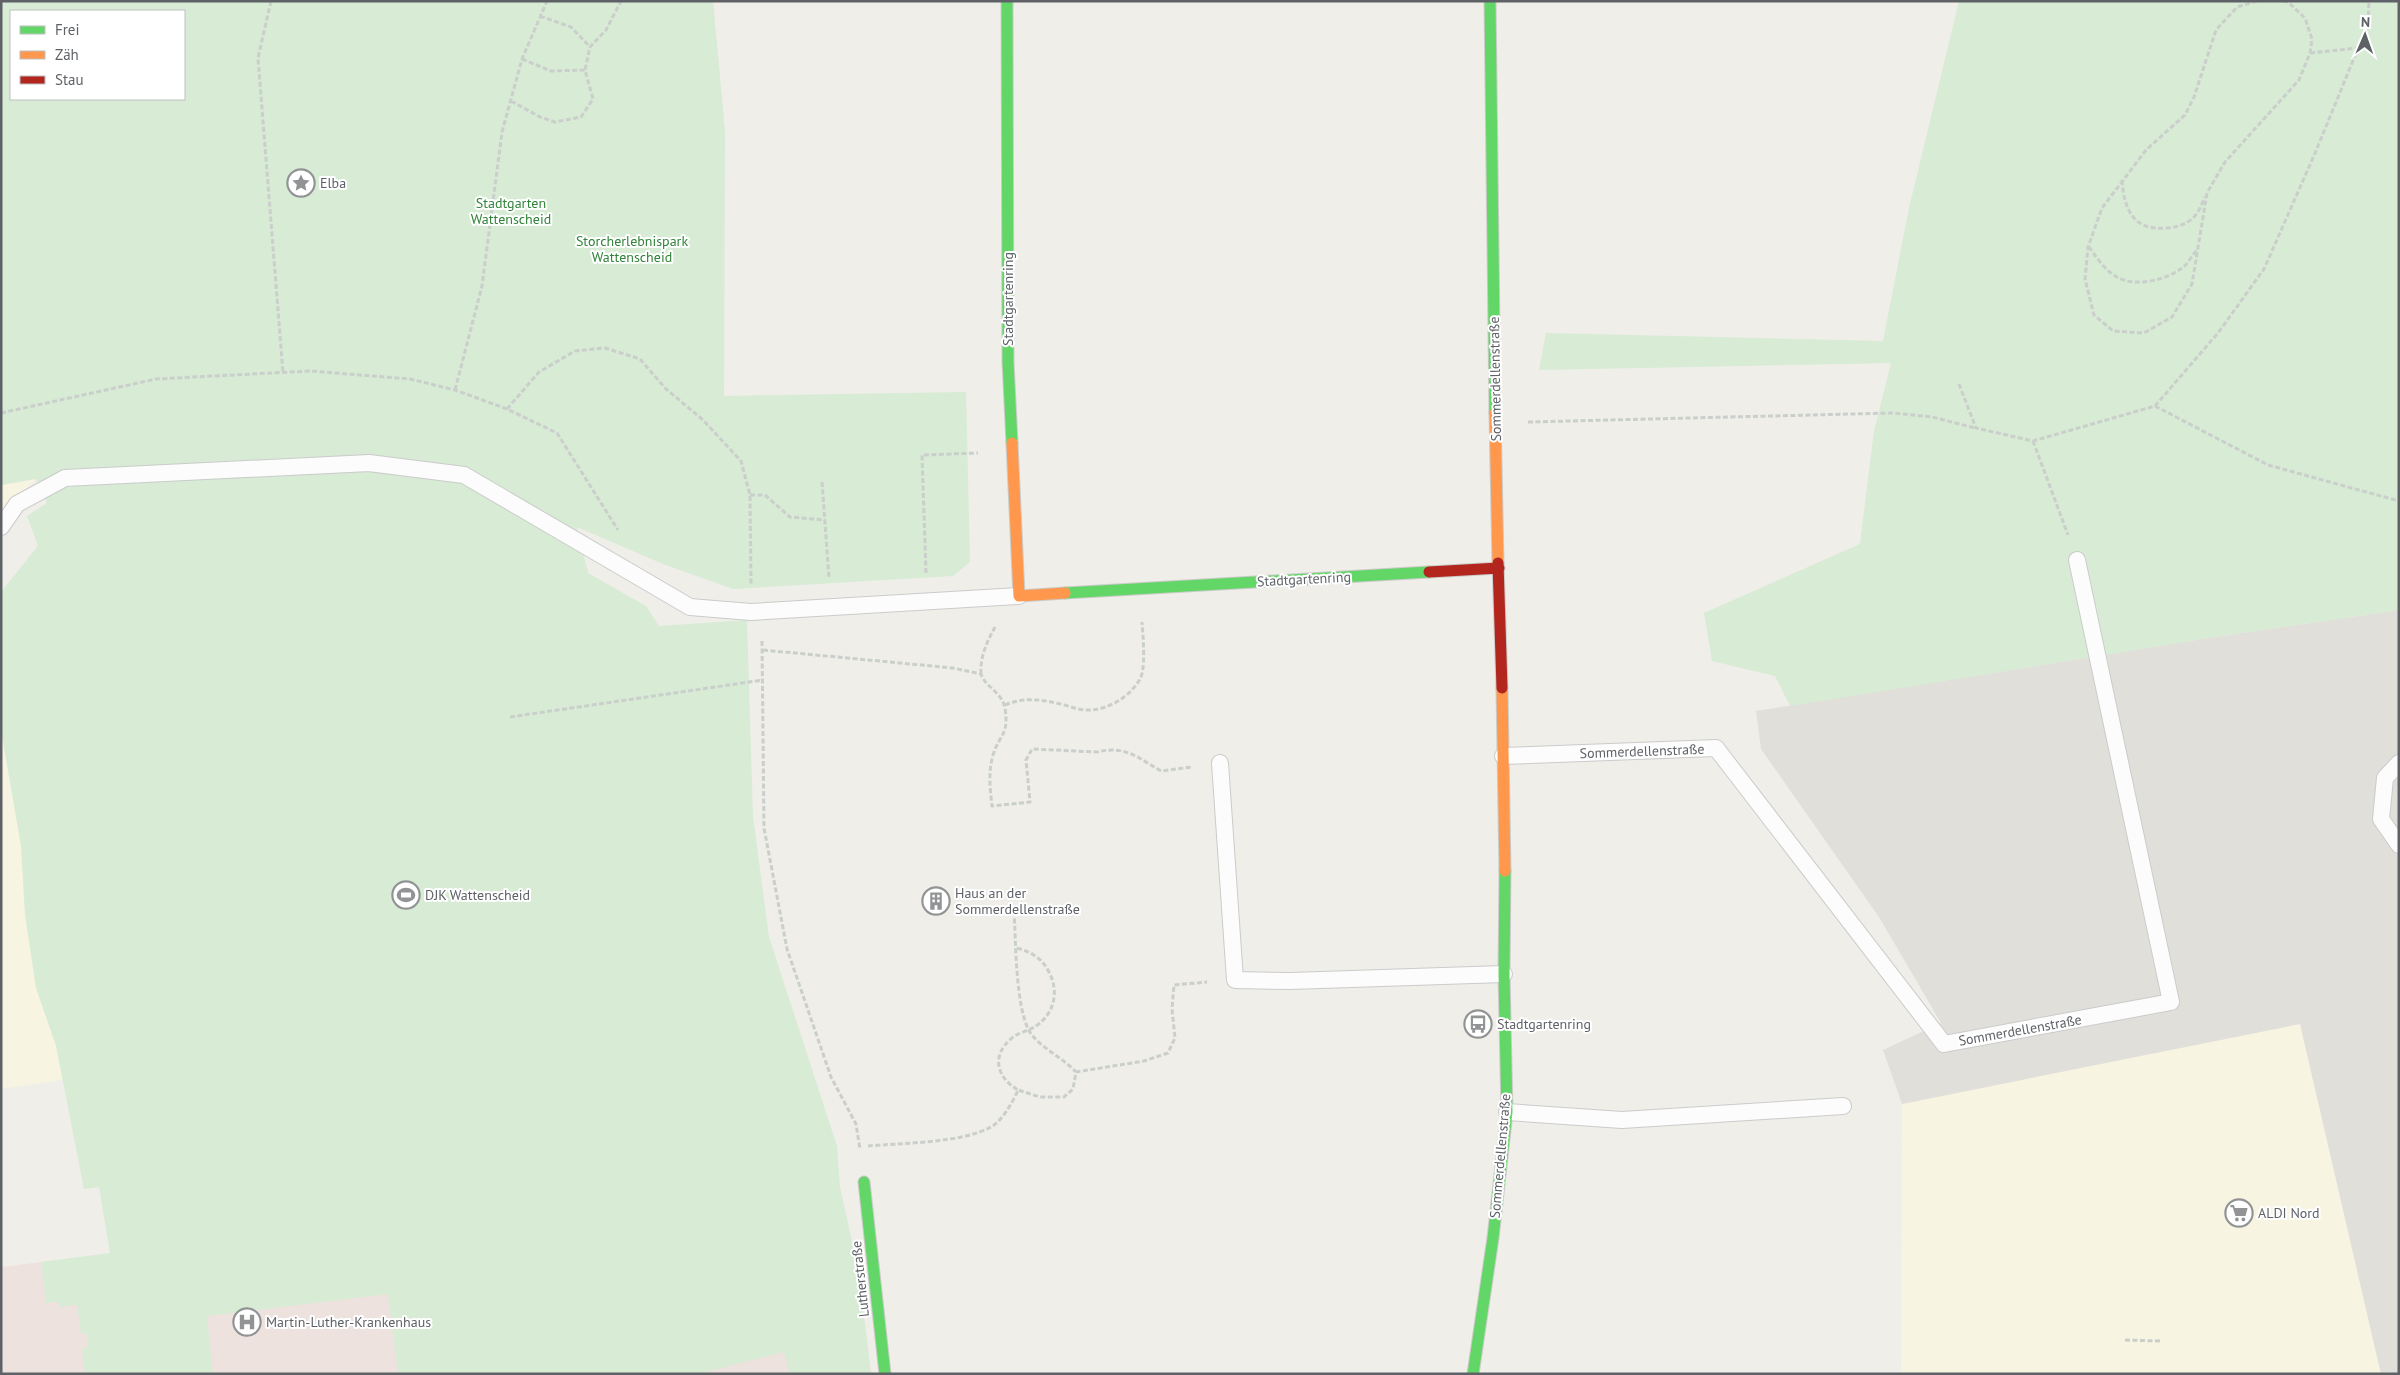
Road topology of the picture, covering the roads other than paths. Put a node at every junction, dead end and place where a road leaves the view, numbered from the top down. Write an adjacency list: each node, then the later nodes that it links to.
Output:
1 (1007, 1): 6 (street, Stadtgartenring)
2 (1490, 1): 5 (street, Sommerdellenstraße)
3 (1, 527): 6 (lane, Stadtgartenring)
4 (2077, 560): 7 (lane, Sommerdellenstraße)
5 (1499, 568): 6 (street, Stadtgartenring); 7 (street, Sommerdellenstraße)
6 (1019, 596)
7 (1503, 756): 11 (street, Sommerdellenstraße)
8 (1220, 763): 11 (lane)
9 (2399, 763): 10 (lane)
10 (2399, 845)
11 (1504, 974): 13 (street, Sommerdellenstraße)
12 (1842, 1106): 13 (lane)
13 (1507, 1112): 16 (street, Sommerdellenstraße)
14 (864, 1182): 15 (street, Lutherstraße)
15 (886, 1374)
16 (1473, 1374)

